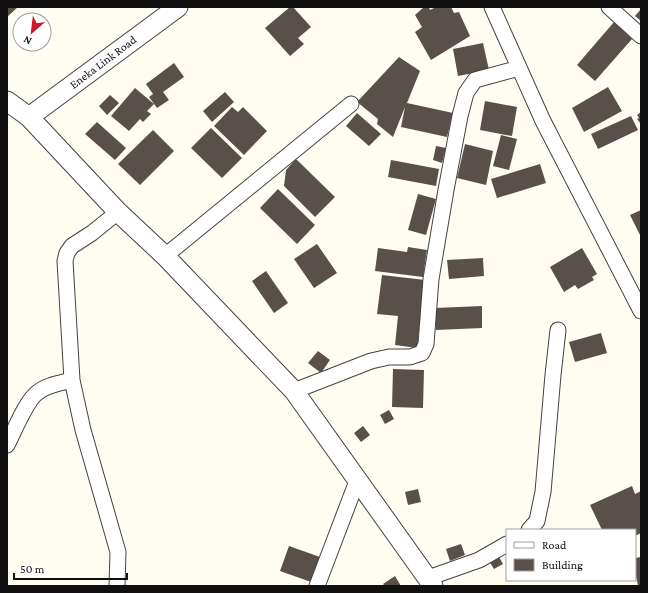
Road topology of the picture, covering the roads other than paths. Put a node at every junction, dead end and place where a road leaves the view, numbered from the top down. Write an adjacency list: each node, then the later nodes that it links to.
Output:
1 (178, 7): 8 (street, Eneka Link Road)
2 (492, 7): 5 (street)
3 (609, 7): 4 (street)
4 (641, 36)
5 (519, 68): 11 (street); 14 (street)
6 (7, 103): 8 (street)
7 (351, 104): 10 (street)
8 (29, 117): 9 (street)
9 (118, 212): 10 (street); 13 (street)
10 (165, 256): 14 (street)
11 (641, 311)
12 (558, 330): 17 (street)
13 (72, 380): 15 (street); 20 (street)
14 (294, 391): 16 (street)
15 (7, 445)
16 (357, 481): 19 (street); 21 (street)
17 (530, 529)
18 (506, 545): 19 (street)
19 (431, 582)
20 (118, 586)
21 (317, 586)

